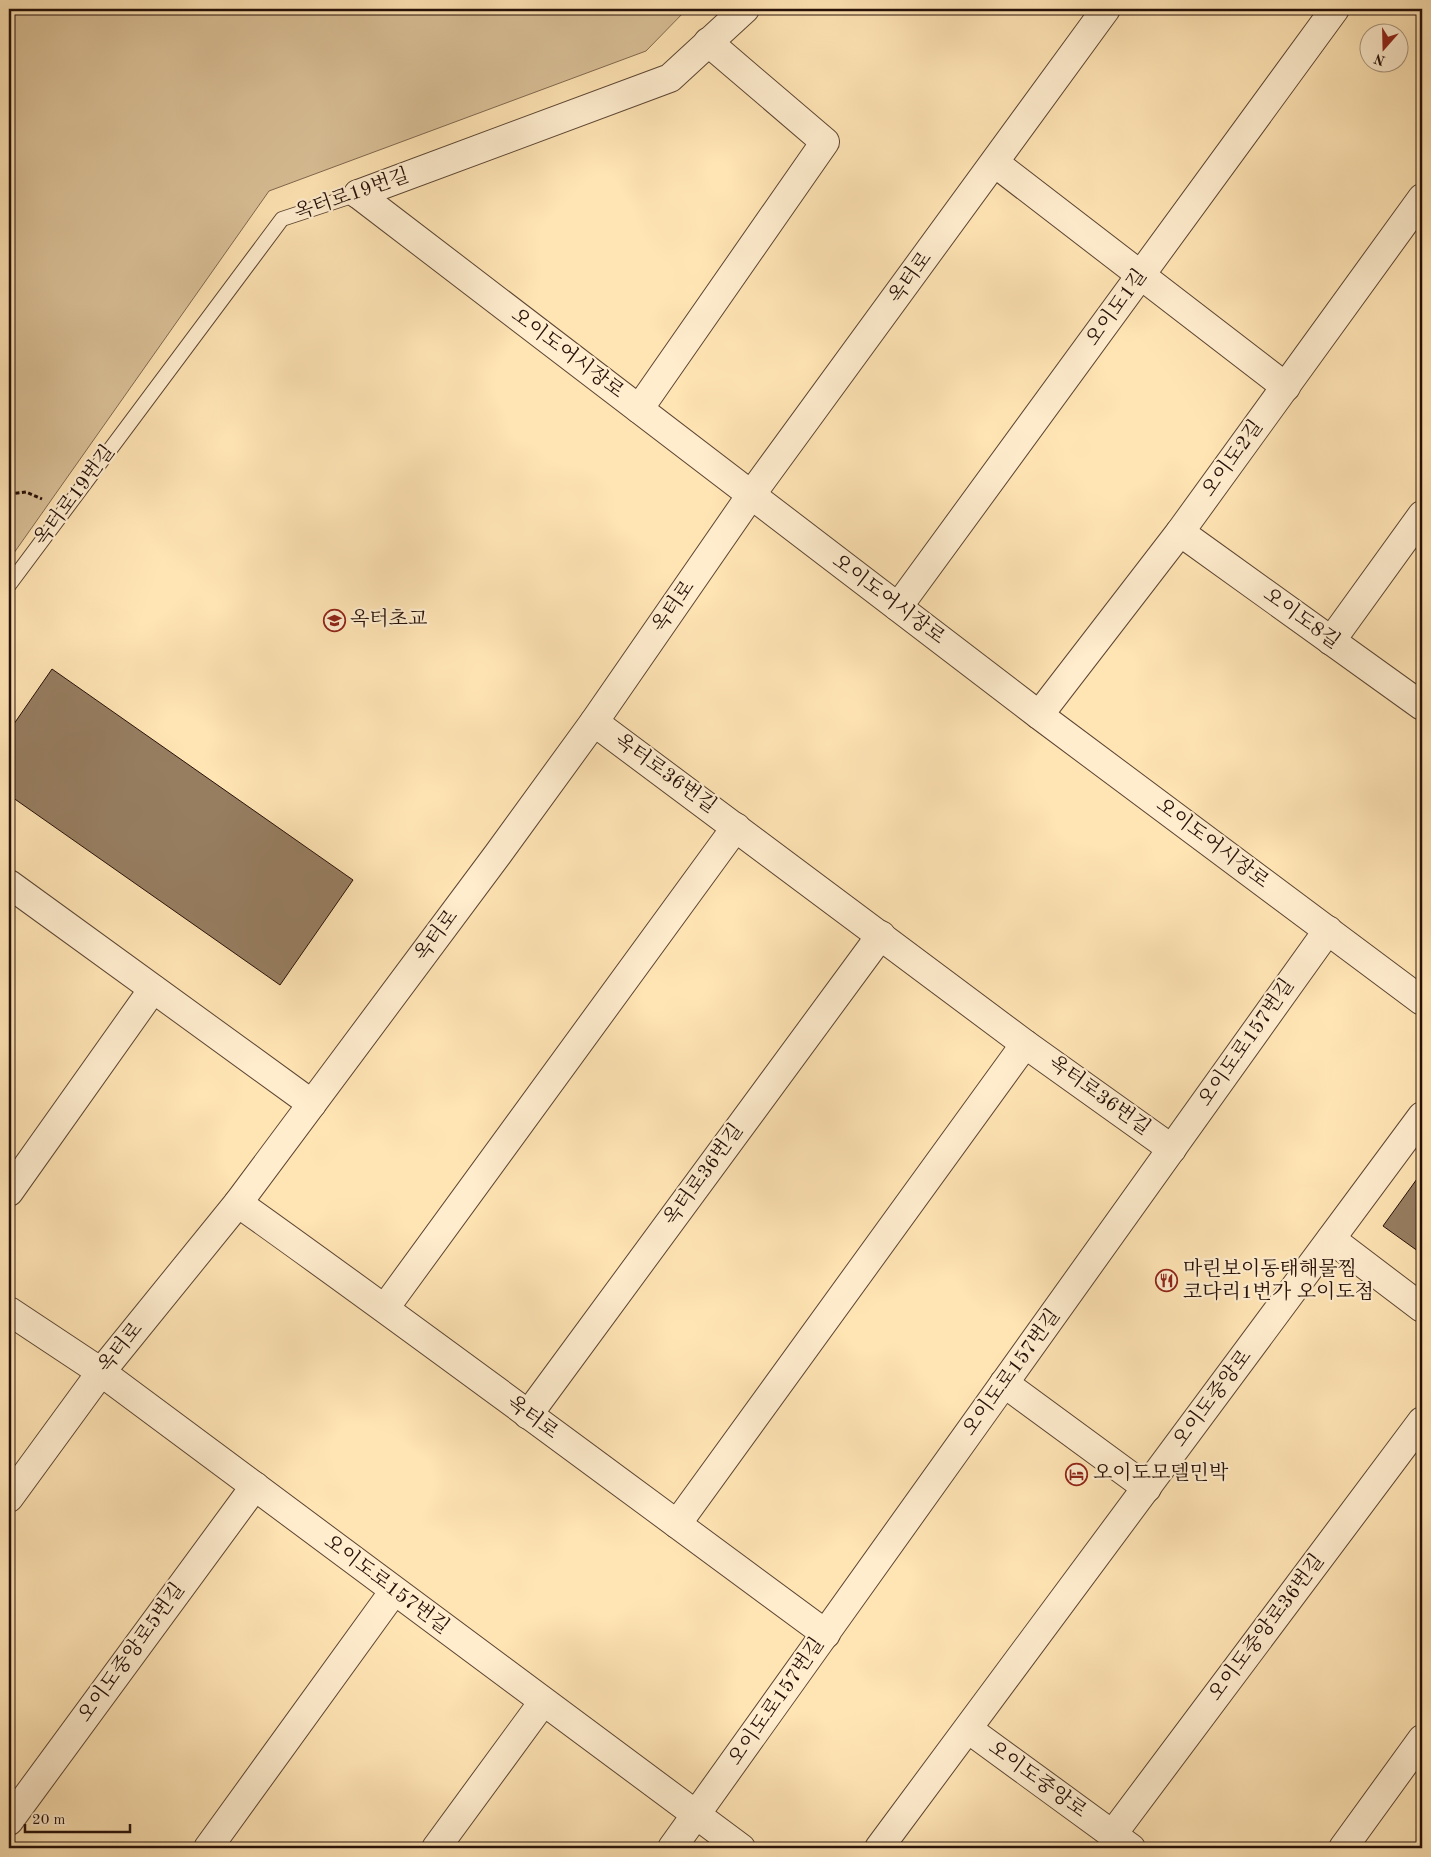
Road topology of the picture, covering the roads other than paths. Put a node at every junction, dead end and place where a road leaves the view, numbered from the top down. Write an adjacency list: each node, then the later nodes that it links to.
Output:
1 (745, 9): 4 (street, 옥터로19번길)
2 (1106, 9): 5 (street, 옥터로)
3 (1336, 9): 8 (street, 오이도1길)
4 (708, 42): 6 (street, 옥터로19번길); 10 (street)
5 (995, 163): 8 (street); 11 (street, 옥터로)
6 (358, 194): 10 (street, 오이도어시장로); 14 (lane, 옥터로19번길)
7 (1422, 198): 9 (street, 오이도2길)
8 (1140, 275): 9 (street); 15 (street, 오이도1길)
9 (1286, 387): 13 (street, 오이도2길)
10 (639, 409): 11 (street, 오이도어시장로)
11 (751, 495): 15 (street, 오이도어시장로); 19 (street, 옥터로)
12 (1422, 515): 16 (street)
13 (1180, 532): 16 (street, 오이도8길); 18 (street, 오이도2길)
14 (9, 584)
15 (898, 607): 18 (street, 오이도어시장로)
16 (1331, 641): 17 (street, 오이도8길)
17 (1422, 706)
18 (1039, 715): 22 (street, 오이도어시장로)
19 (594, 722): 20 (street, 옥터로36번길); 27 (street, 옥터로)
20 (736, 827): 23 (street, 옥터로36번길); 33 (street, 옥터로36번길)
21 (9, 884): 24 (street)
22 (1328, 930): 25 (street, 오이도어시장로); 29 (street, 오이도로157번길)
23 (881, 935): 26 (street, 옥터로36번길); 38 (street, 옥터로36번길)
24 (153, 989): 27 (street); 30 (street)
25 (1422, 1001)
26 (1025, 1044): 29 (street, 옥터로36번길); 43 (street)
27 (312, 1104): 31 (street, 옥터로)
28 (1422, 1116): 32 (street, 오이도중앙로)
29 (1172, 1149): 37 (street, 오이도로157번길)
30 (9, 1192)
31 (238, 1203): 33 (street, 옥터로); 36 (street, 옥터로)
32 (1331, 1239): 34 (street); 41 (street, 오이도중앙로)
33 (385, 1308): 38 (street, 옥터로)
34 (1422, 1308)
35 (9, 1311): 36 (street)
36 (101, 1372): 40 (street, 오이도로157번길); 42 (street, 옥터로)
37 (1004, 1384): 41 (street); 45 (street, 오이도로157번길)
38 (528, 1415): 43 (street, 옥터로)
39 (1422, 1421): 51 (street, 오이도중앙로36번길)
40 (255, 1486): 44 (street, 오이도로157번길); 50 (street, 오이도중앙로5번길)
41 (1147, 1488): 47 (street, 오이도중앙로)
42 (9, 1498)
43 (677, 1524): 45 (street, 옥터로)
44 (394, 1591): 46 (street, 오이도로157번길); 52 (street)
45 (826, 1634): 49 (street, 오이도로157번길)
46 (543, 1702): 49 (street, 오이도로157번길); 53 (street)
47 (968, 1729): 51 (street, 오이도중앙로); 56 (street, 오이도중앙로)
48 (1422, 1739): 57 (street)
49 (696, 1815): 54 (street); 55 (street, 오이도로157번길)
50 (9, 1821)
51 (1122, 1842)
52 (208, 1848)
53 (436, 1848)
54 (672, 1848)
55 (741, 1848)
56 (879, 1848)
57 (1343, 1848)

